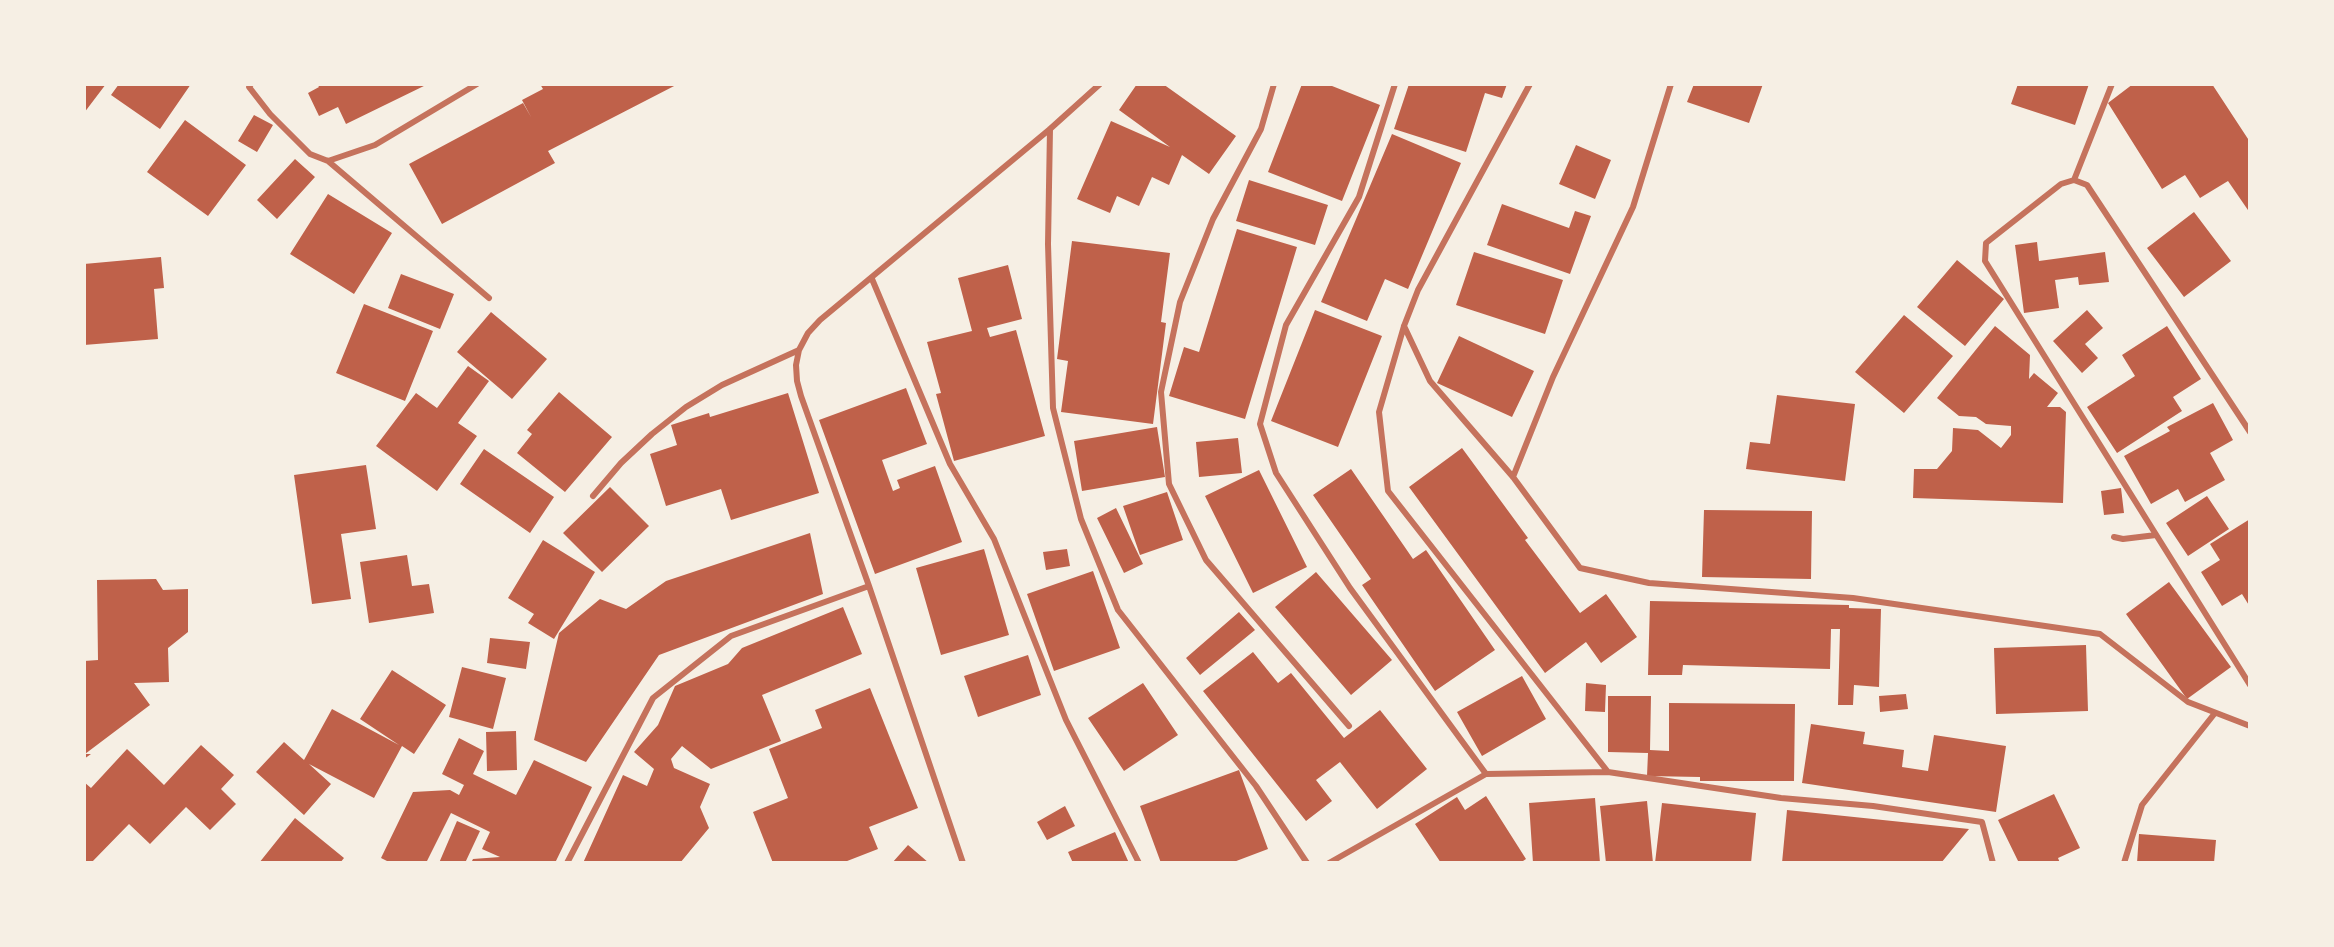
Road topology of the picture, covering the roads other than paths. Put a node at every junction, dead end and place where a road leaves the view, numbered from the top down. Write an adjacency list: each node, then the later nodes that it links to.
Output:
1 (251, 84): 10 (street)
2 (477, 84): 10 (street)
3 (1101, 84): 9 (street)
4 (1274, 84): 24 (street)
5 (1395, 84): 27 (street)
6 (1530, 84): 14 (street)
7 (1671, 84): 17 (street)
8 (2112, 84): 11 (street)
9 (1050, 129): 12 (street); 31 (street)
10 (328, 161): 13 (street)
11 (2074, 180): 16 (street); 19 (street)
12 (872, 279): 15 (street); 30 (street)
13 (489, 298)
14 (1404, 326): 17 (street); 26 (street)
15 (799, 350): 18 (street); 21 (street)
16 (2250, 432)
17 (1513, 477): 23 (street)
18 (593, 496)
19 (2156, 535): 20 (street); 22 (street)
20 (2115, 537)
21 (869, 586): 28 (street); 29 (street)
22 (2250, 685)
23 (2215, 713): 25 (street); 34 (street)
24 (1349, 726)
25 (2250, 726)
26 (1608, 772): 27 (street); 33 (street)
27 (1486, 774): 32 (street)
28 (567, 863)
29 (963, 863)
30 (1140, 863)
31 (1307, 863)
32 (1329, 863)
33 (1993, 863)
34 (2124, 863)

